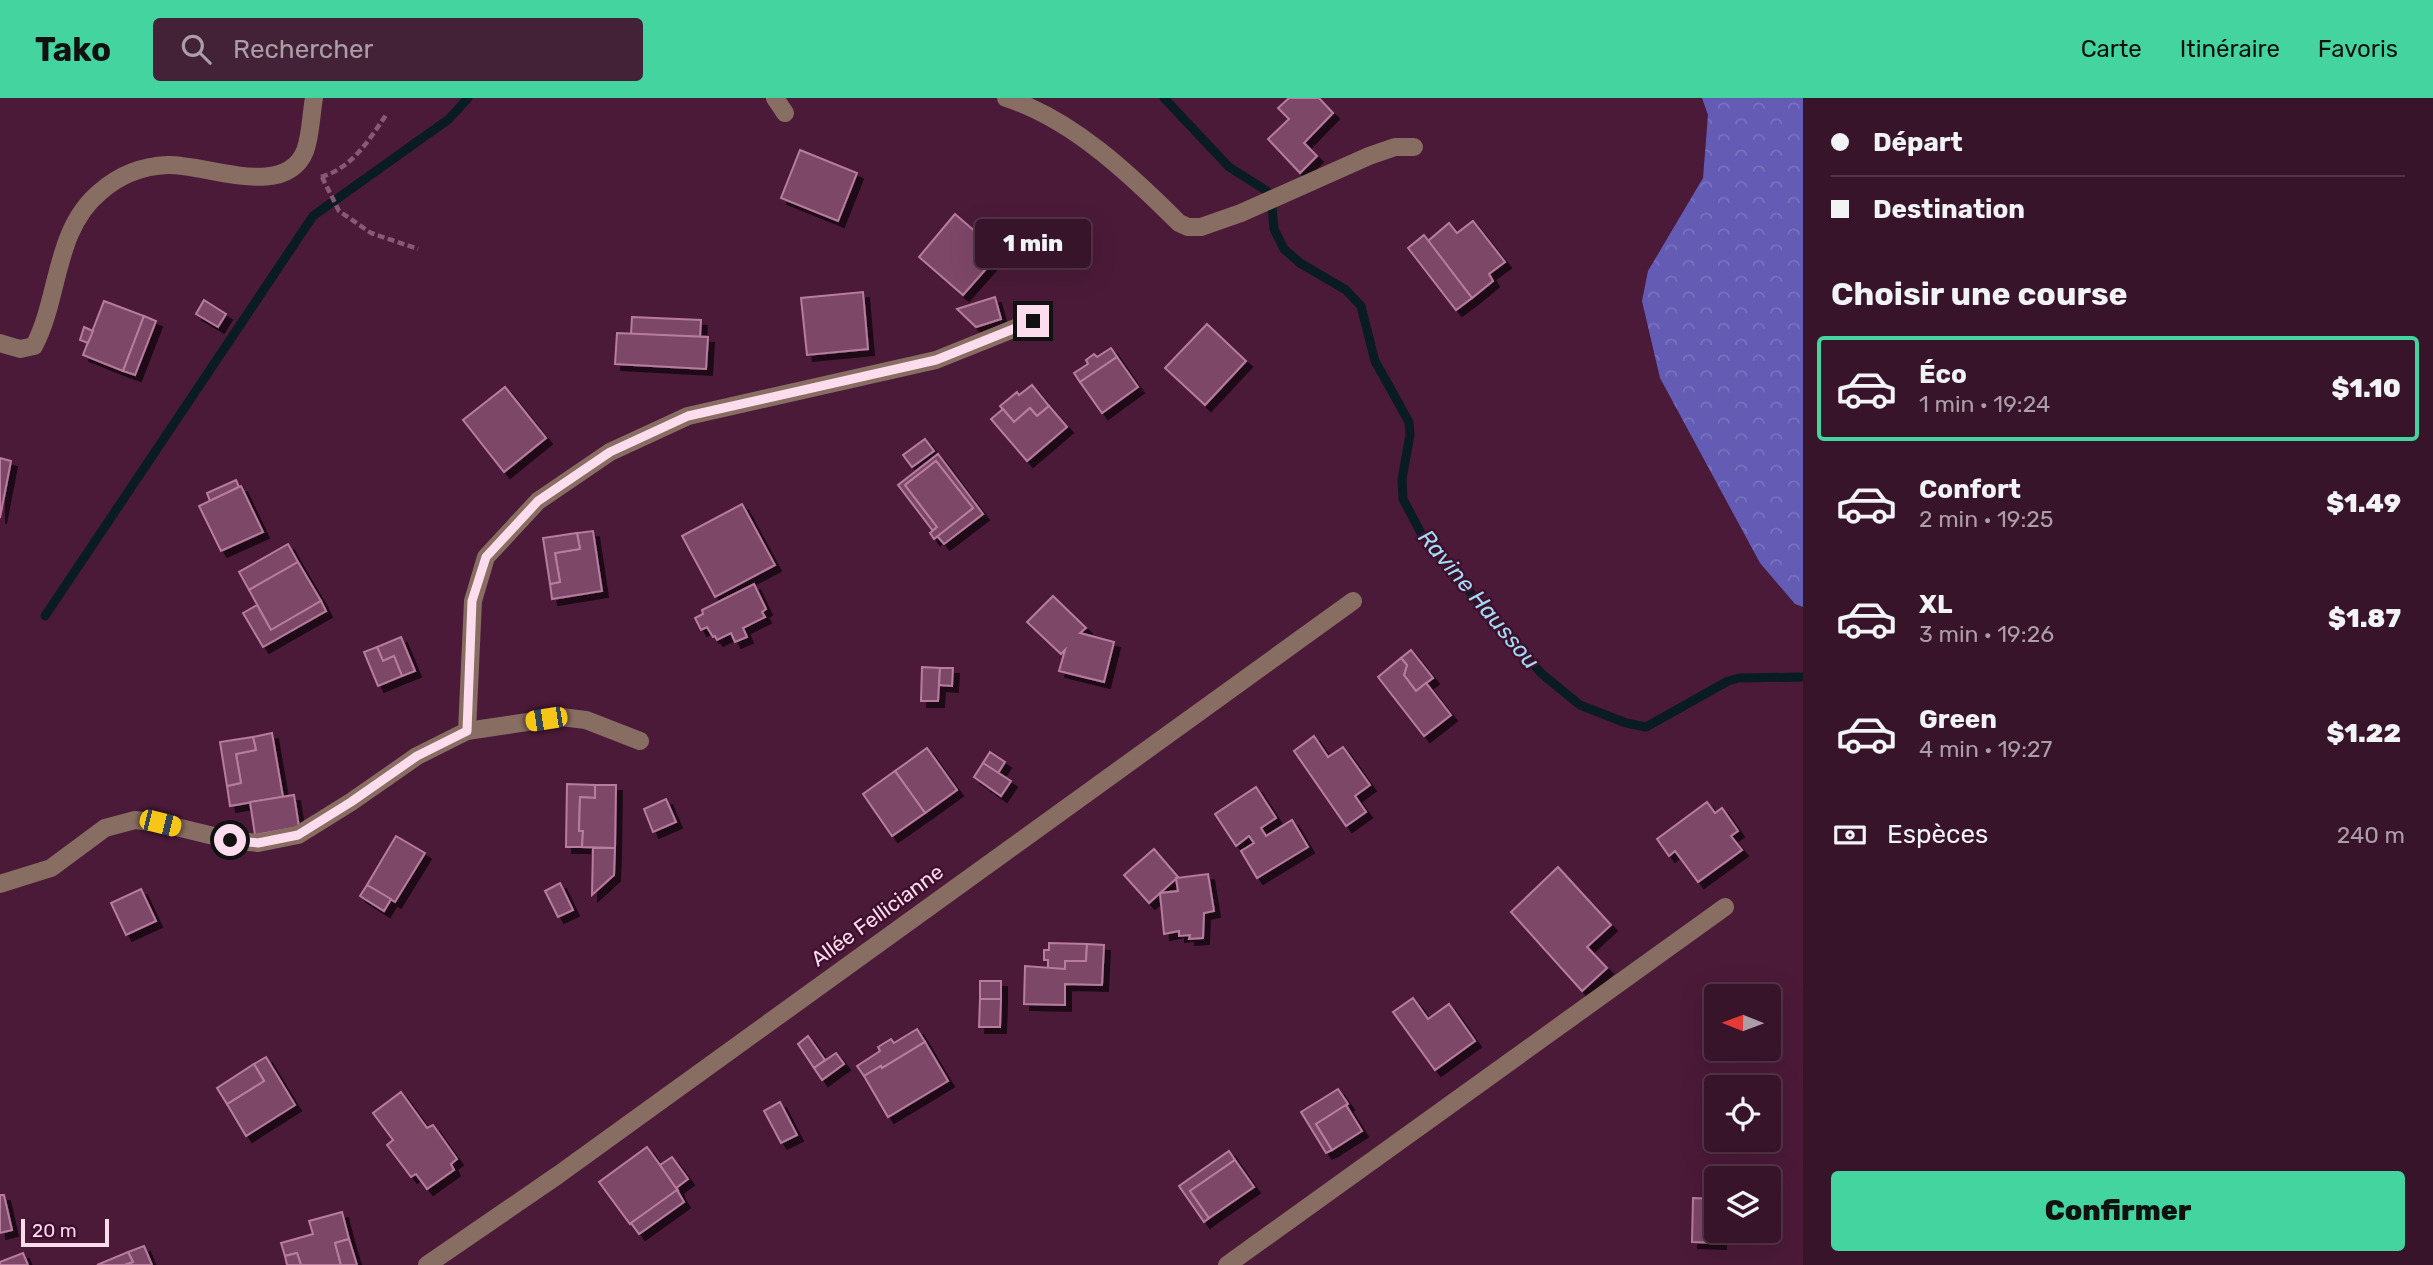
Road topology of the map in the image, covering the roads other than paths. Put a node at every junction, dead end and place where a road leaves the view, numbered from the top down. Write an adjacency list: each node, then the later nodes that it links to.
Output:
1 (314, 98): 5 (street)
2 (1006, 98): 3 (street)
3 (1414, 147)
4 (1033, 321): 7 (street)
5 (0, 343)
6 (1353, 601): 11 (street, Allée Fellicianne)
7 (467, 731): 8 (street); 9 (street)
8 (640, 741)
9 (0, 884)
10 (1725, 907): 12 (street)
11 (427, 1265)
12 (1227, 1265)

